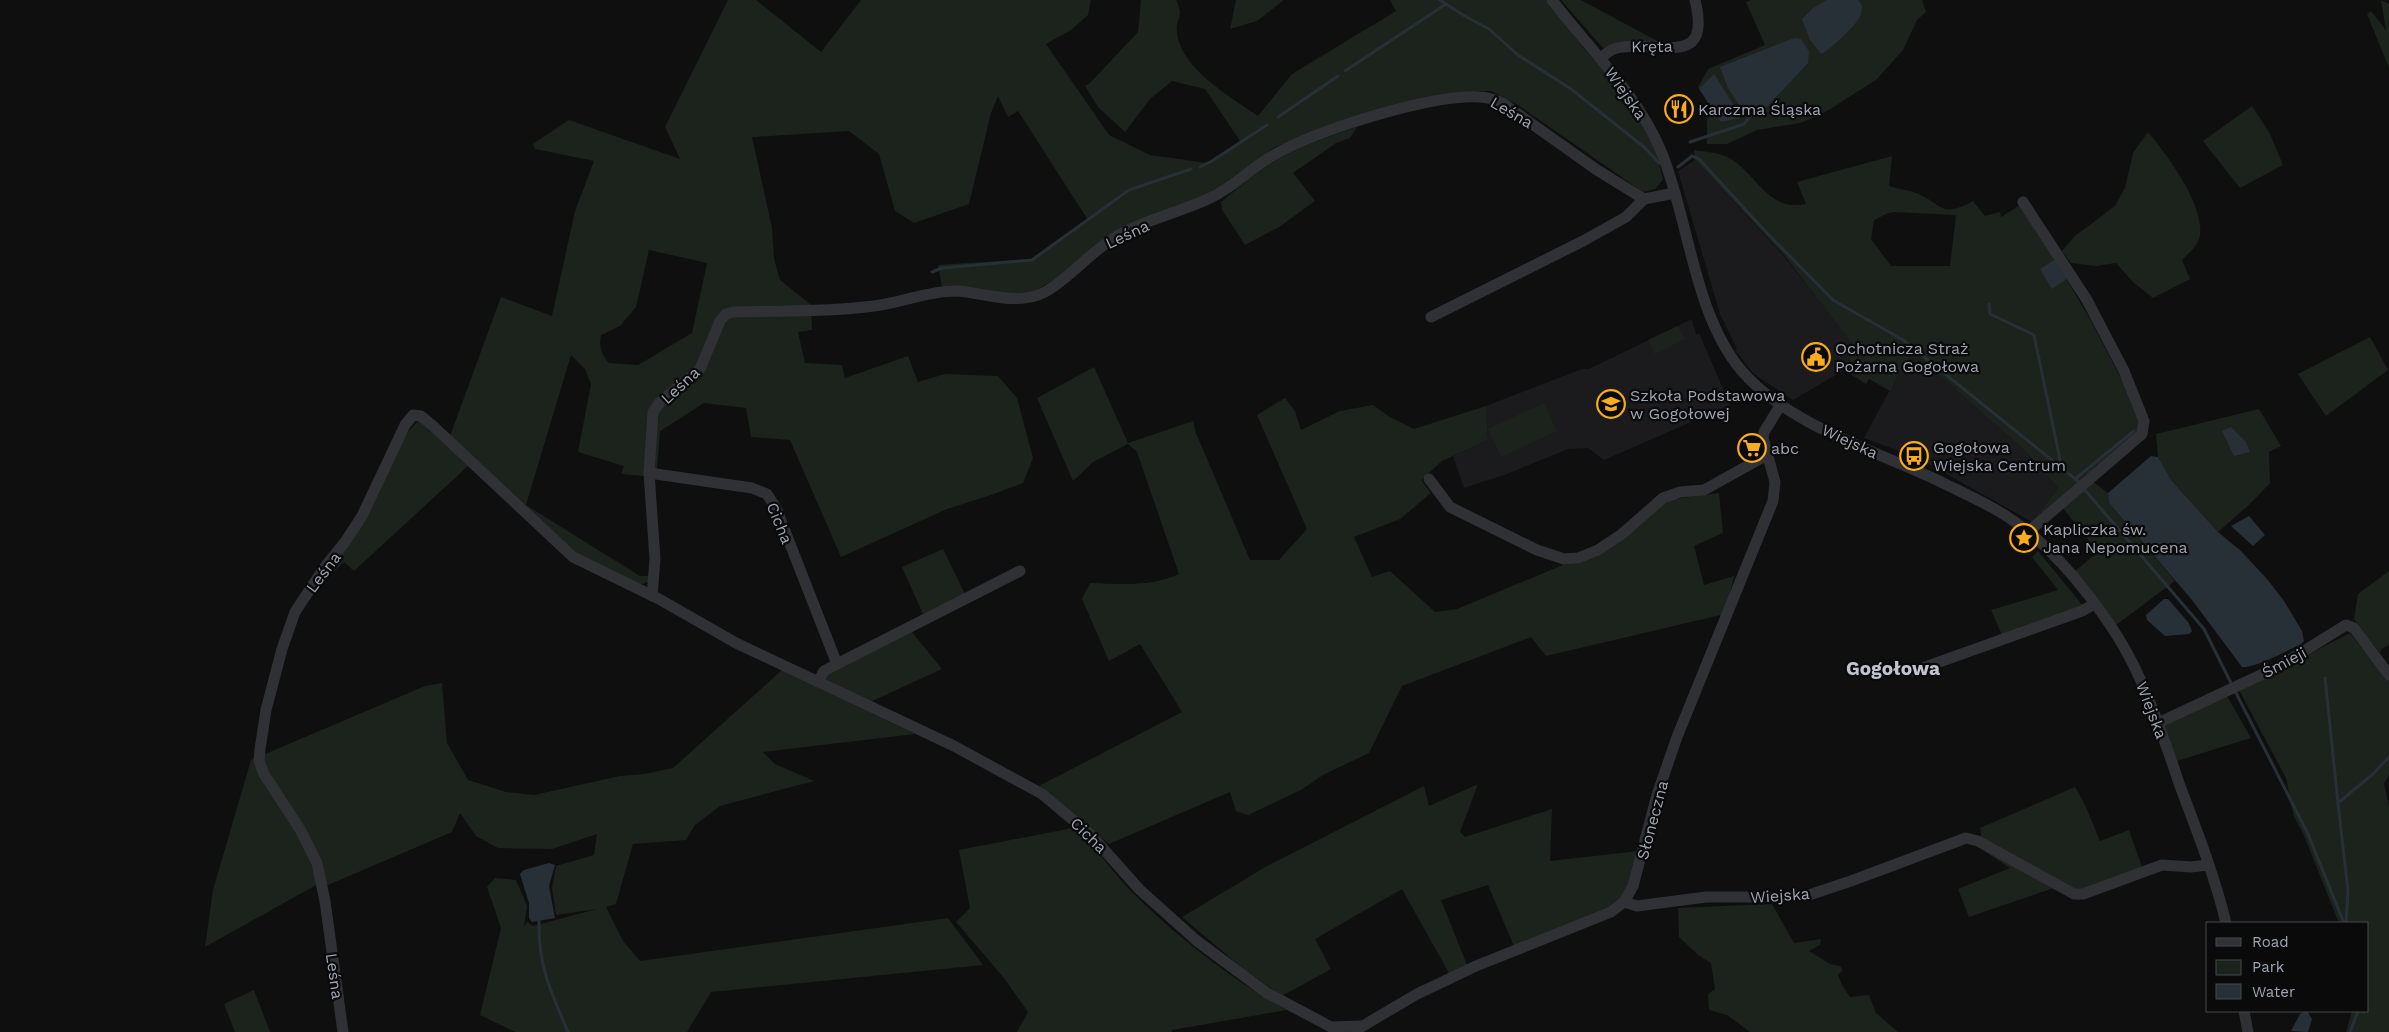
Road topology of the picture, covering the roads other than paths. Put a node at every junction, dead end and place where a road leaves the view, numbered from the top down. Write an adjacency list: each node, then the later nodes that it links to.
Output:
1 (1552, 0): 3 (street, Wiejska)
2 (1695, 0): 3 (street, Kręta)
3 (1601, 58): 4 (street, Wiejska)
4 (1675, 192): 5 (street); 8 (street, Wiejska)
5 (1644, 199): 7 (street); 10 (street, Leśna)
6 (2023, 202): 12 (street)
7 (1431, 316)
8 (1780, 406): 9 (street, Słoneczna); 12 (street, Wiejska)
9 (1767, 455): 11 (street); 22 (street, Słoneczna)
10 (649, 473): 14 (street); 16 (street, Cicha)
11 (1429, 479)
12 (2028, 532): 15 (street, Wiejska)
13 (1020, 571): 16 (street)
14 (652, 596): 19 (street, Leśna); 27 (street, Leśna)
15 (2094, 604): 17 (street); 20 (street, Wiejska)
16 (837, 664): 19 (street)
17 (1914, 671)
18 (2389, 674): 20 (street, Śmieji)
19 (818, 682): 25 (street, Cicha)
20 (2158, 723): 21 (street, Wiejska)
21 (2208, 864): 22 (street, Wiejska); 23 (street, Wiejska)
22 (1624, 902): 26 (street)
23 (2226, 922)
24 (2244, 1012): 28 (street)
25 (1333, 1029): 26 (street, Cicha)
26 (1357, 1029)
27 (344, 1032)
28 (2248, 1032)

